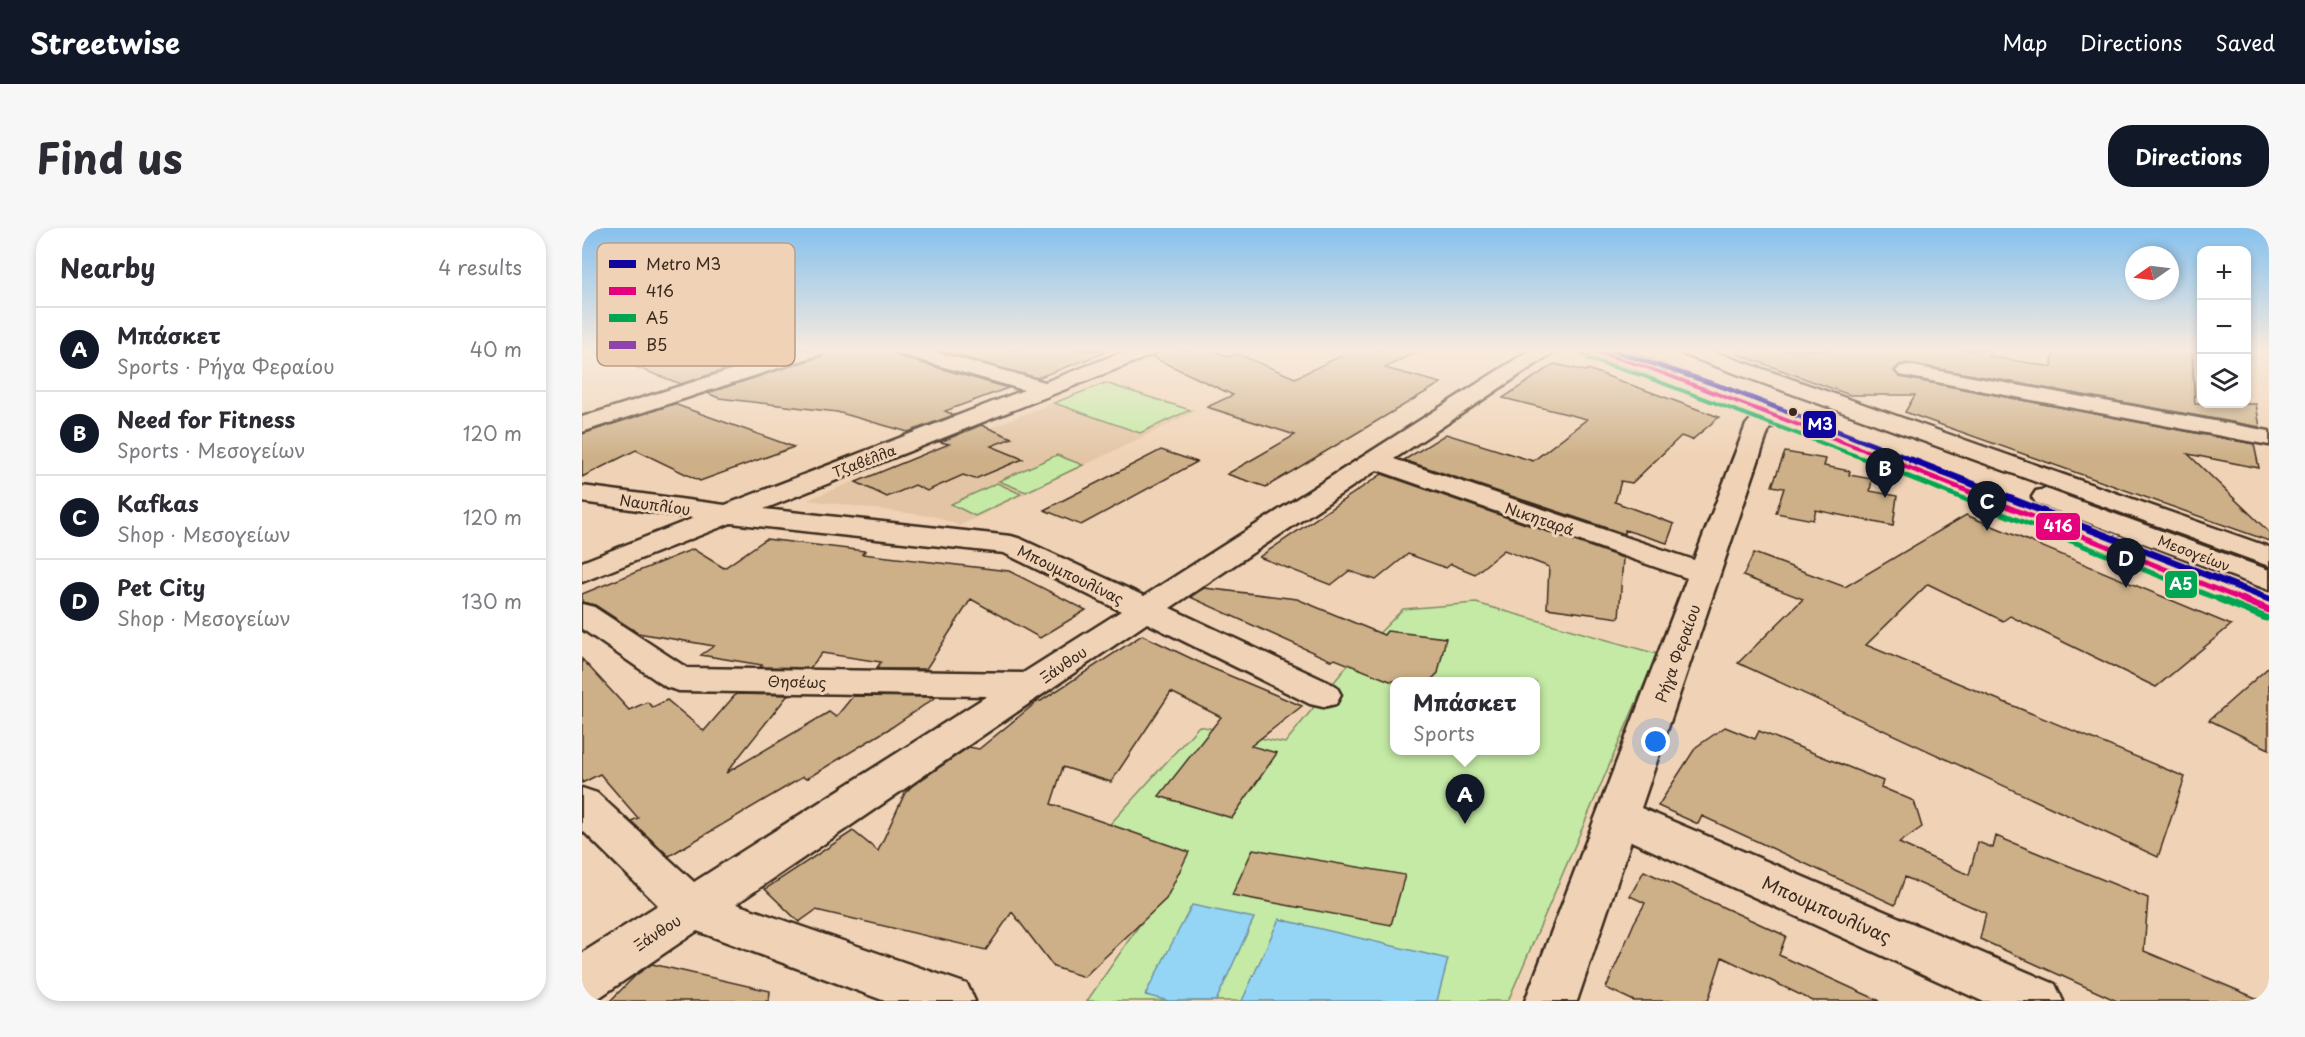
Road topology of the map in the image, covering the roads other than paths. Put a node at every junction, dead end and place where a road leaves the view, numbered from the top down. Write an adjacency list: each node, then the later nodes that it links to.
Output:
1 (703, 386): 12 (street)
2 (1034, 386): 9 (street)
3 (1058, 386): 9 (street, Τζαβέλλα)
4 (1489, 386): 14 (street, Ξάνθου)
5 (1698, 386): 11 (street, Μεσογείων)
6 (1818, 386): 10 (street, Μεσογείων)
7 (1830, 386): 10 (street, Μεσογείων)
8 (1898, 386): 10 (street)
9 (1048, 390): 16 (street, Τζαβέλλα)
10 (1889, 401): 13 (street); 17 (street, Μεσογείων); 20 (street, Μεσογείων)
11 (1776, 415): 19 (street, Ρήγα Φεραίου); 22 (street, Μεσογείων)
12 (582, 425)
13 (2269, 438)
14 (1374, 461): 19 (street, Νικηταρά); 21 (street, Ξάνθου)
15 (582, 494): 16 (street, Ναυπλίου)
16 (728, 514): 18 (street, Τζαβέλλα); 21 (street, Μπουμπουλίνας)
17 (2269, 557)
18 (582, 573)
19 (1706, 574): 27 (street, Ρήγα Φεραίου)
20 (2269, 581)
21 (1145, 610): 24 (street, Ξάνθου); 25 (street, Μπουμπουλίνας)
22 (2269, 610)
23 (582, 614): 24 (street, Θησέως)
24 (1032, 685): 28 (street, Ξάνθου)
25 (1323, 695)
26 (582, 804): 28 (street)
27 (1617, 816): 31 (street, Ρήγα Φεραίου); 32 (street, Μπουμπουλίνας)
28 (692, 909): 29 (street, Ξάνθου); 30 (street)
29 (582, 981)
30 (949, 1001)
31 (1551, 1001)
32 (2037, 1001)

